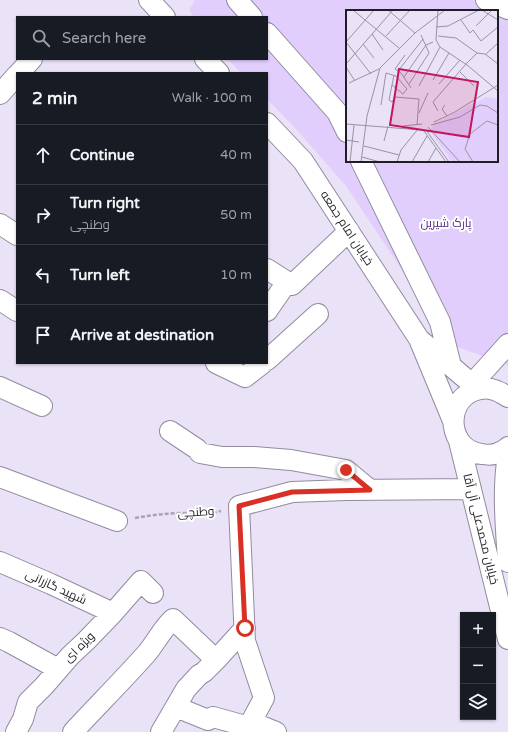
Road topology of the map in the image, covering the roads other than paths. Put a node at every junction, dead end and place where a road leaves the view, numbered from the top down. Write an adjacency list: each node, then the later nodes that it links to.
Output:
1 (149, 0): 5 (street)
2 (237, 0): 6 (street)
3 (486, 0): 4 (street)
4 (508, 8)
5 (164, 16)
6 (251, 16)
7 (268, 35): 15 (street)
8 (31, 60): 10 (street)
9 (206, 60): 11 (street)
10 (20, 72)
11 (218, 72)
12 (16, 77): 13 (street)
13 (0, 94)
14 (268, 125): 17 (street, خیابان امام جمعه)
15 (346, 130)
16 (361, 162): 29 (street)
17 (349, 231): 19 (street); 24 (street, خیابان امام جمعه)
18 (268, 270): 19 (street)
19 (288, 282): 22 (street)
20 (0, 300): 21 (street)
21 (16, 310)
22 (268, 311)
23 (318, 314): 26 (street)
24 (419, 339): 29 (street, خیابان امام جمعه); 34 (street, خیابان امام جمعه)
25 (508, 344): 31 (street)
26 (268, 359)
27 (218, 364): 28 (street)
28 (262, 364)
29 (451, 366): 31 (street, خیابان امام جمعه)
30 (0, 387): 33 (street)
31 (476, 387): 32 (street); 34 (street)
32 (508, 396)
33 (42, 406)
34 (453, 421): 36 (street, خیابان محمدعلی آل آقا)
35 (170, 431): 41 (street)
36 (459, 441): 37 (street); 40 (street, خیابان محمدعلی آل آقا)
37 (508, 447)
38 (507, 465): 44 (street, خیابان محمدعلی آل آقا)
39 (0, 477): 42 (street)
40 (471, 489): 41 (street); 49 (street, خیابان محمدعلی آل آقا)
41 (370, 490): 47 (street)
42 (117, 521)
43 (0, 562): 46 (street, شهید گازرانی)
44 (508, 562)
45 (153, 593): 46 (street, ویژه ای)
46 (113, 613): 51 (street, ویژه ای)
47 (245, 628): 50 (street); 53 (street)
48 (0, 638): 51 (street)
49 (508, 639)
50 (216, 660): 52 (street); 57 (street)
51 (58, 669): 56 (street, ویژه ای)
52 (176, 707): 53 (street); 58 (street)
53 (251, 722): 59 (street)
54 (0, 726): 55 (street)
55 (12, 732)
56 (16, 732)
57 (73, 732)
58 (161, 732)
59 (276, 732)

